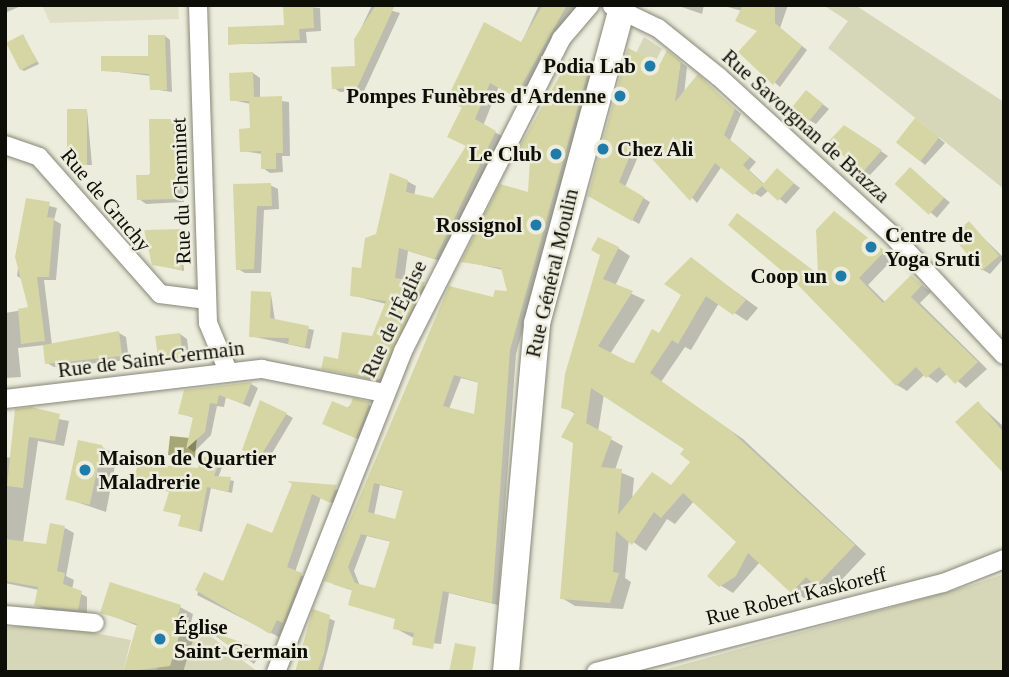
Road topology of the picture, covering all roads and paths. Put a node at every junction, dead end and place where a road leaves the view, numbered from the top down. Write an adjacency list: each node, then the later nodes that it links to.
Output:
1 (198, 5): 5 (street, Rue du Cheminet)
2 (590, 5): 8 (street, Rue de l'Église)
3 (618, 6): 6 (street, Rue Savorgnan de Brazza); 14 (main road, Rue Général Moulin)
4 (5, 145): 5 (street, Rue de Gruchy)
5 (207, 300): 7 (street, Rue du Cheminet)
6 (1004, 355)
7 (228, 371): 8 (street, Rue de Saint-Germain); 9 (street, Rue de Saint-Germain)
8 (384, 393): 13 (street, Rue de l'Église)
9 (5, 399)
10 (1004, 559): 15 (street, Rue Robert Kaskoreff)
11 (5, 615): 12 (street)
12 (95, 623)
13 (276, 672)
14 (506, 672)
15 (596, 672)

